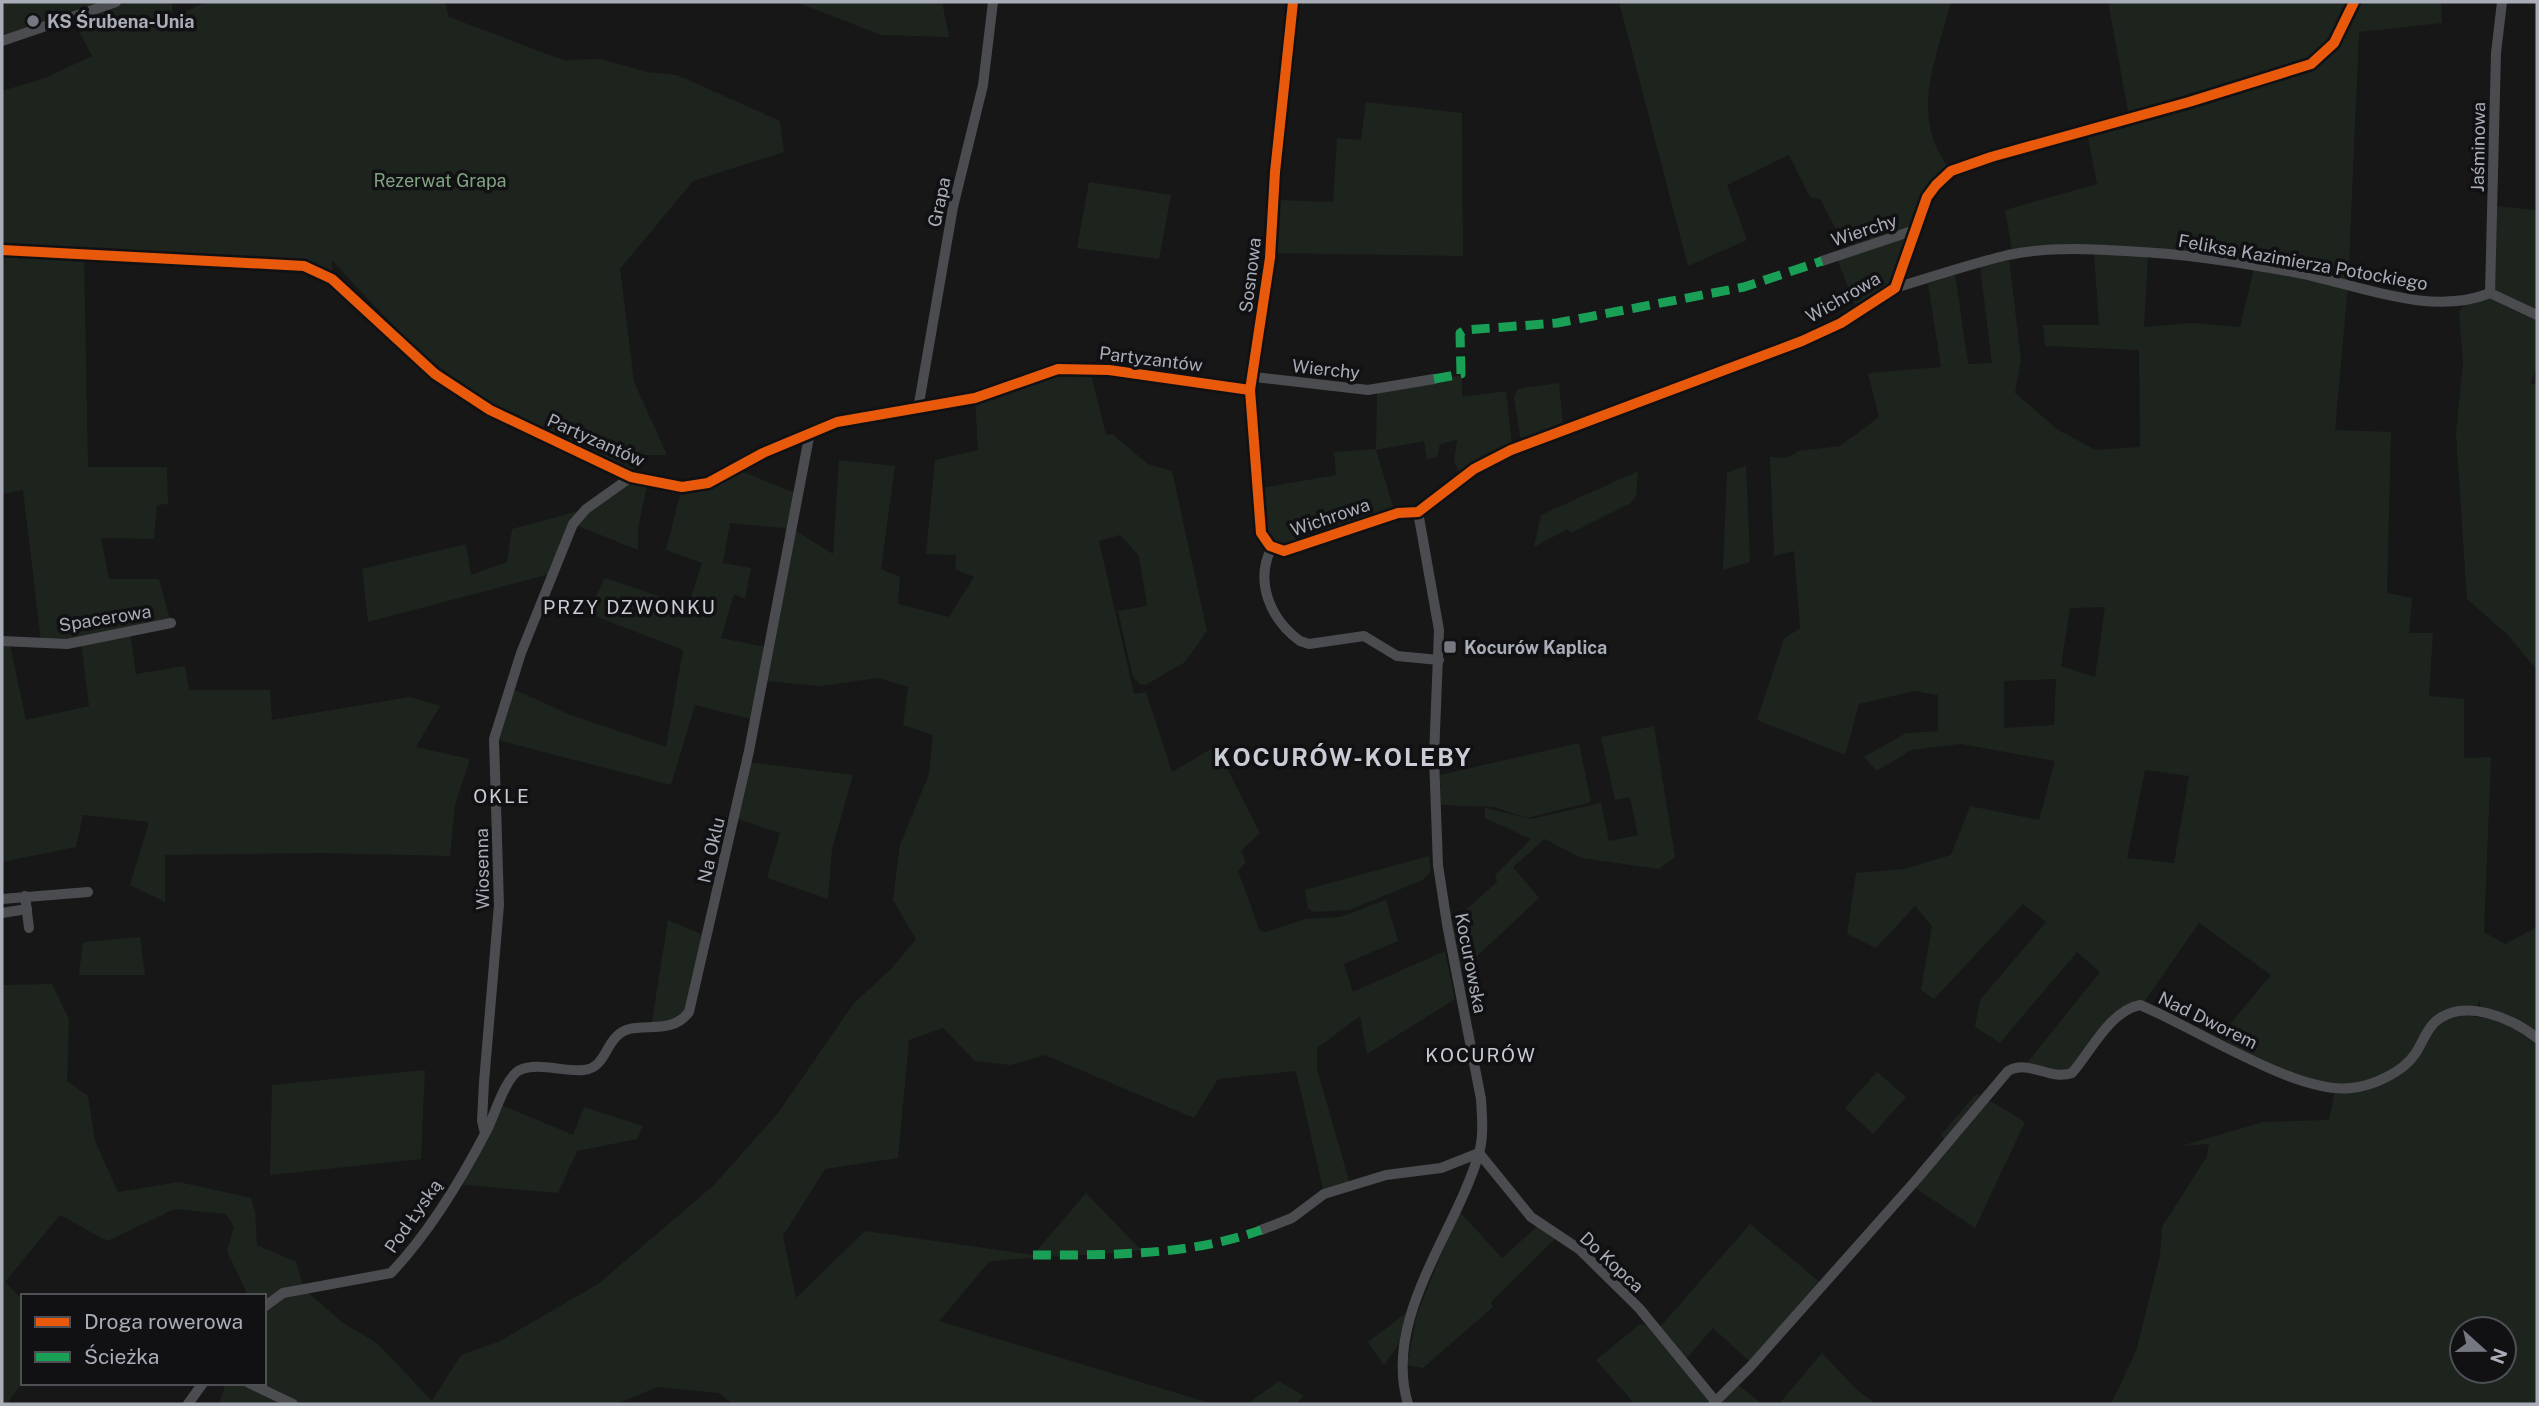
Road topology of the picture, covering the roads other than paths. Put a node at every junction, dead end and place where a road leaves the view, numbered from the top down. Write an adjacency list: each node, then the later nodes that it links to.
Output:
1 (116, 2): 6 (street)
2 (993, 2): 16 (street, Grapa)
3 (1293, 2): 13 (street, Sosnowa)
4 (2354, 2): 7 (street, Wichrowa)
5 (2502, 2): 11 (street, Jaśminowa)
6 (2, 41)
7 (1915, 230): 9 (street, Wierchy); 10 (street, Wichrowa)
8 (2, 250): 18 (street, Partyzantów)
9 (1822, 261)
10 (1895, 288): 11 (street, Feliksa Kazimierza Potockiego); 19 (street, Wichrowa)
11 (2490, 293): 12 (street)
12 (2537, 315)
13 (1255, 377): 14 (street, Wierchy); 15 (street, Sosnowa)
14 (1434, 379)
15 (1251, 390): 16 (street, Partyzantów); 20 (street, Sosnowa)
16 (918, 409): 17 (street, Partyzantów)
17 (810, 432): 18 (street, Partyzantów); 31 (street, Na Oklu)
18 (631, 477): 31 (street, Wiosenna)
19 (1418, 512): 20 (street, Wichrowa); 23 (street, Kocurowska)
20 (1272, 547): 23 (street)
21 (171, 623): 22 (street, Spacerowa)
22 (2, 640)
23 (1439, 660): 32 (street, Kocurowska)
24 (88, 892): 25 (street)
25 (25, 896): 26 (street); 27 (street)
26 (2, 899)
27 (27, 909): 28 (street); 29 (street)
28 (2, 913)
29 (29, 928)
30 (2537, 1038): 37 (street, Nad Dworem)
31 (485, 1133): 34 (street, Pod Łyską)
32 (1479, 1153): 33 (street); 37 (street, Do Kopca); 40 (street, Kocurowska)
33 (1261, 1230)
34 (266, 1306)
35 (202, 1385): 38 (street)
36 (253, 1385): 39 (street)
37 (1715, 1403)
38 (188, 1404)
39 (293, 1404)
40 (1408, 1404)

